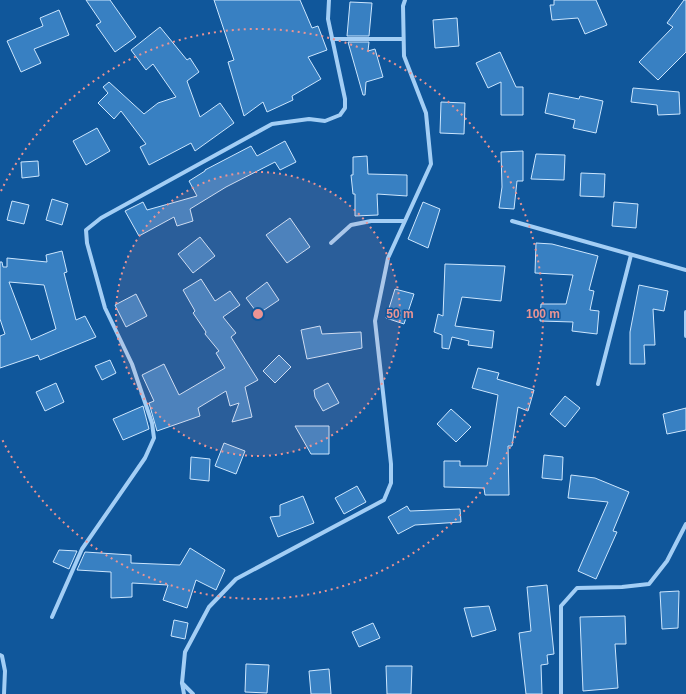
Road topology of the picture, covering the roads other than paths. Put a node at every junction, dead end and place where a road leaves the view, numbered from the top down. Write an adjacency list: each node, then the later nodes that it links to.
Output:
1 (329, 0): 3 (street)
2 (405, 0): 4 (street)
3 (332, 39): 4 (street); 14 (street)
4 (403, 39): 5 (street)
5 (404, 221): 7 (street); 16 (street)
6 (512, 221): 8 (street)
7 (331, 243)
8 (631, 255): 9 (street); 12 (street)
9 (686, 270)
10 (686, 312): 11 (street)
11 (686, 336)
12 (598, 384)
13 (686, 524): 20 (street)
14 (52, 617)
15 (0, 655): 17 (street)
16 (182, 683): 18 (street); 19 (street)
17 (4, 694)
18 (184, 694)
19 (193, 694)
20 (561, 694)

